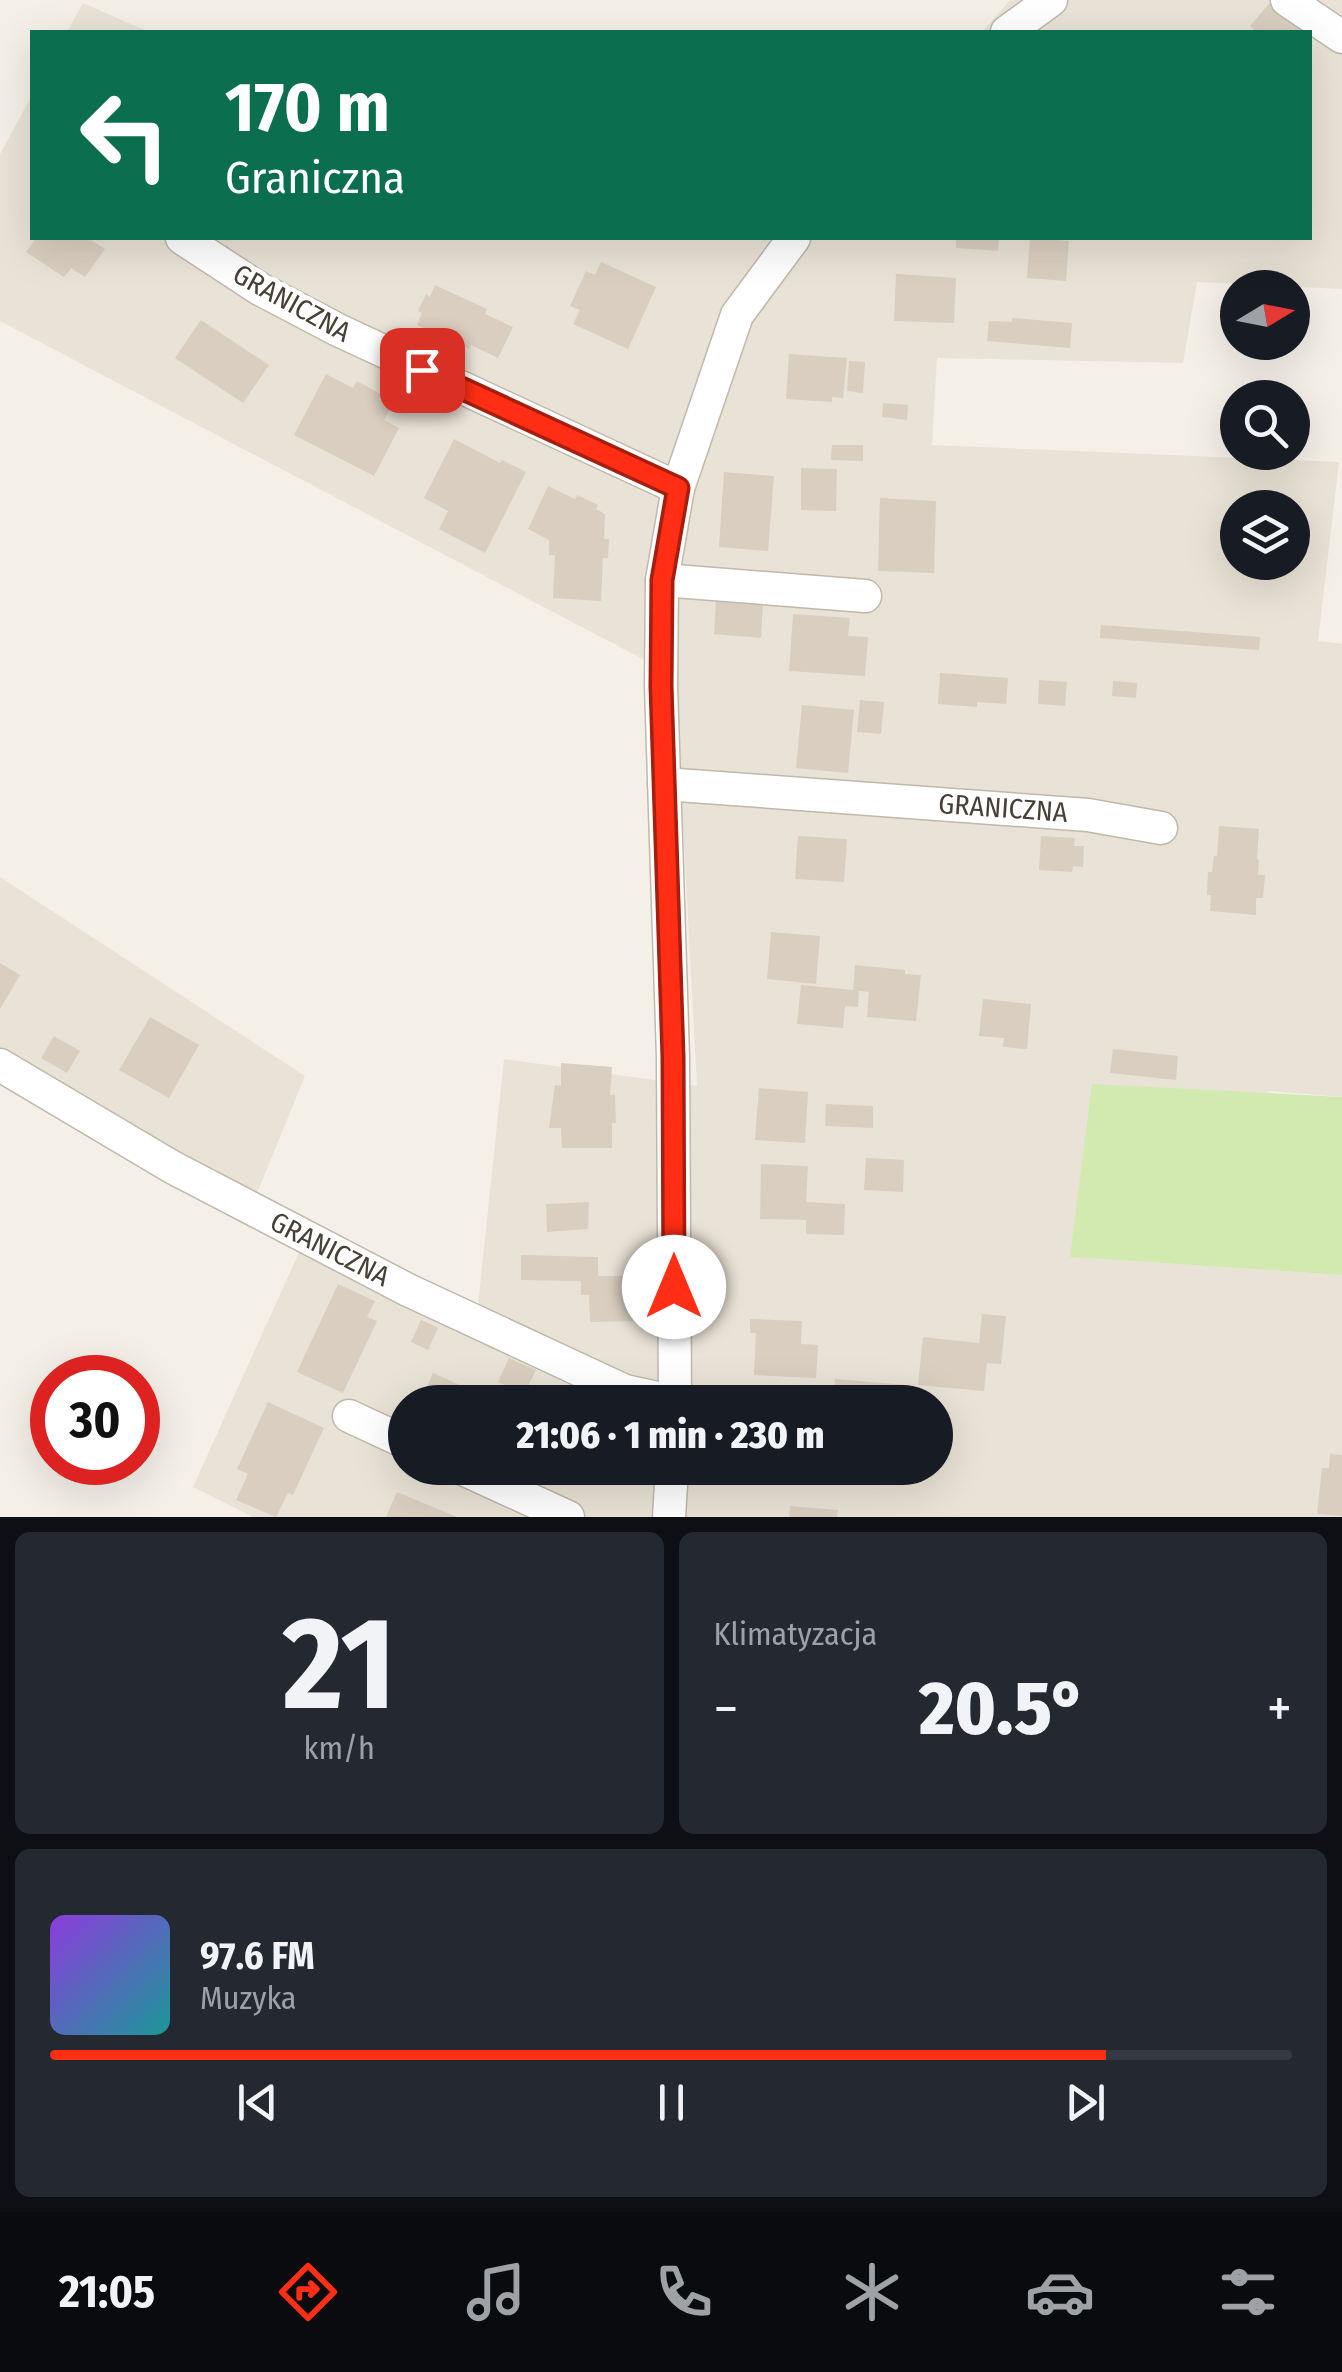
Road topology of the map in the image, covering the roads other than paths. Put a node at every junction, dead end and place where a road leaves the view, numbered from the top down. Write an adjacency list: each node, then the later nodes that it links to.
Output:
1 (1051, 0): 3 (street)
2 (1287, 0): 4 (street)
3 (1011, 30)
4 (1342, 37)
5 (185, 240): 7 (street, GRANICZNA)
6 (793, 240): 7 (street, GRANICZNA)
7 (678, 488): 8 (street, GRANICZNA)
8 (662, 580): 9 (street); 10 (street, GRANICZNA)
9 (866, 596)
10 (664, 784): 11 (street, GRANICZNA); 14 (street, GRANICZNA)
11 (1161, 828)
12 (0, 1065): 13 (street, GRANICZNA)
13 (610, 1385)
14 (674, 1385)
15 (349, 1416): 16 (street)
16 (388, 1434)
17 (498, 1485): 19 (street)
18 (671, 1485): 20 (street)
19 (568, 1517)
20 (669, 1517)

